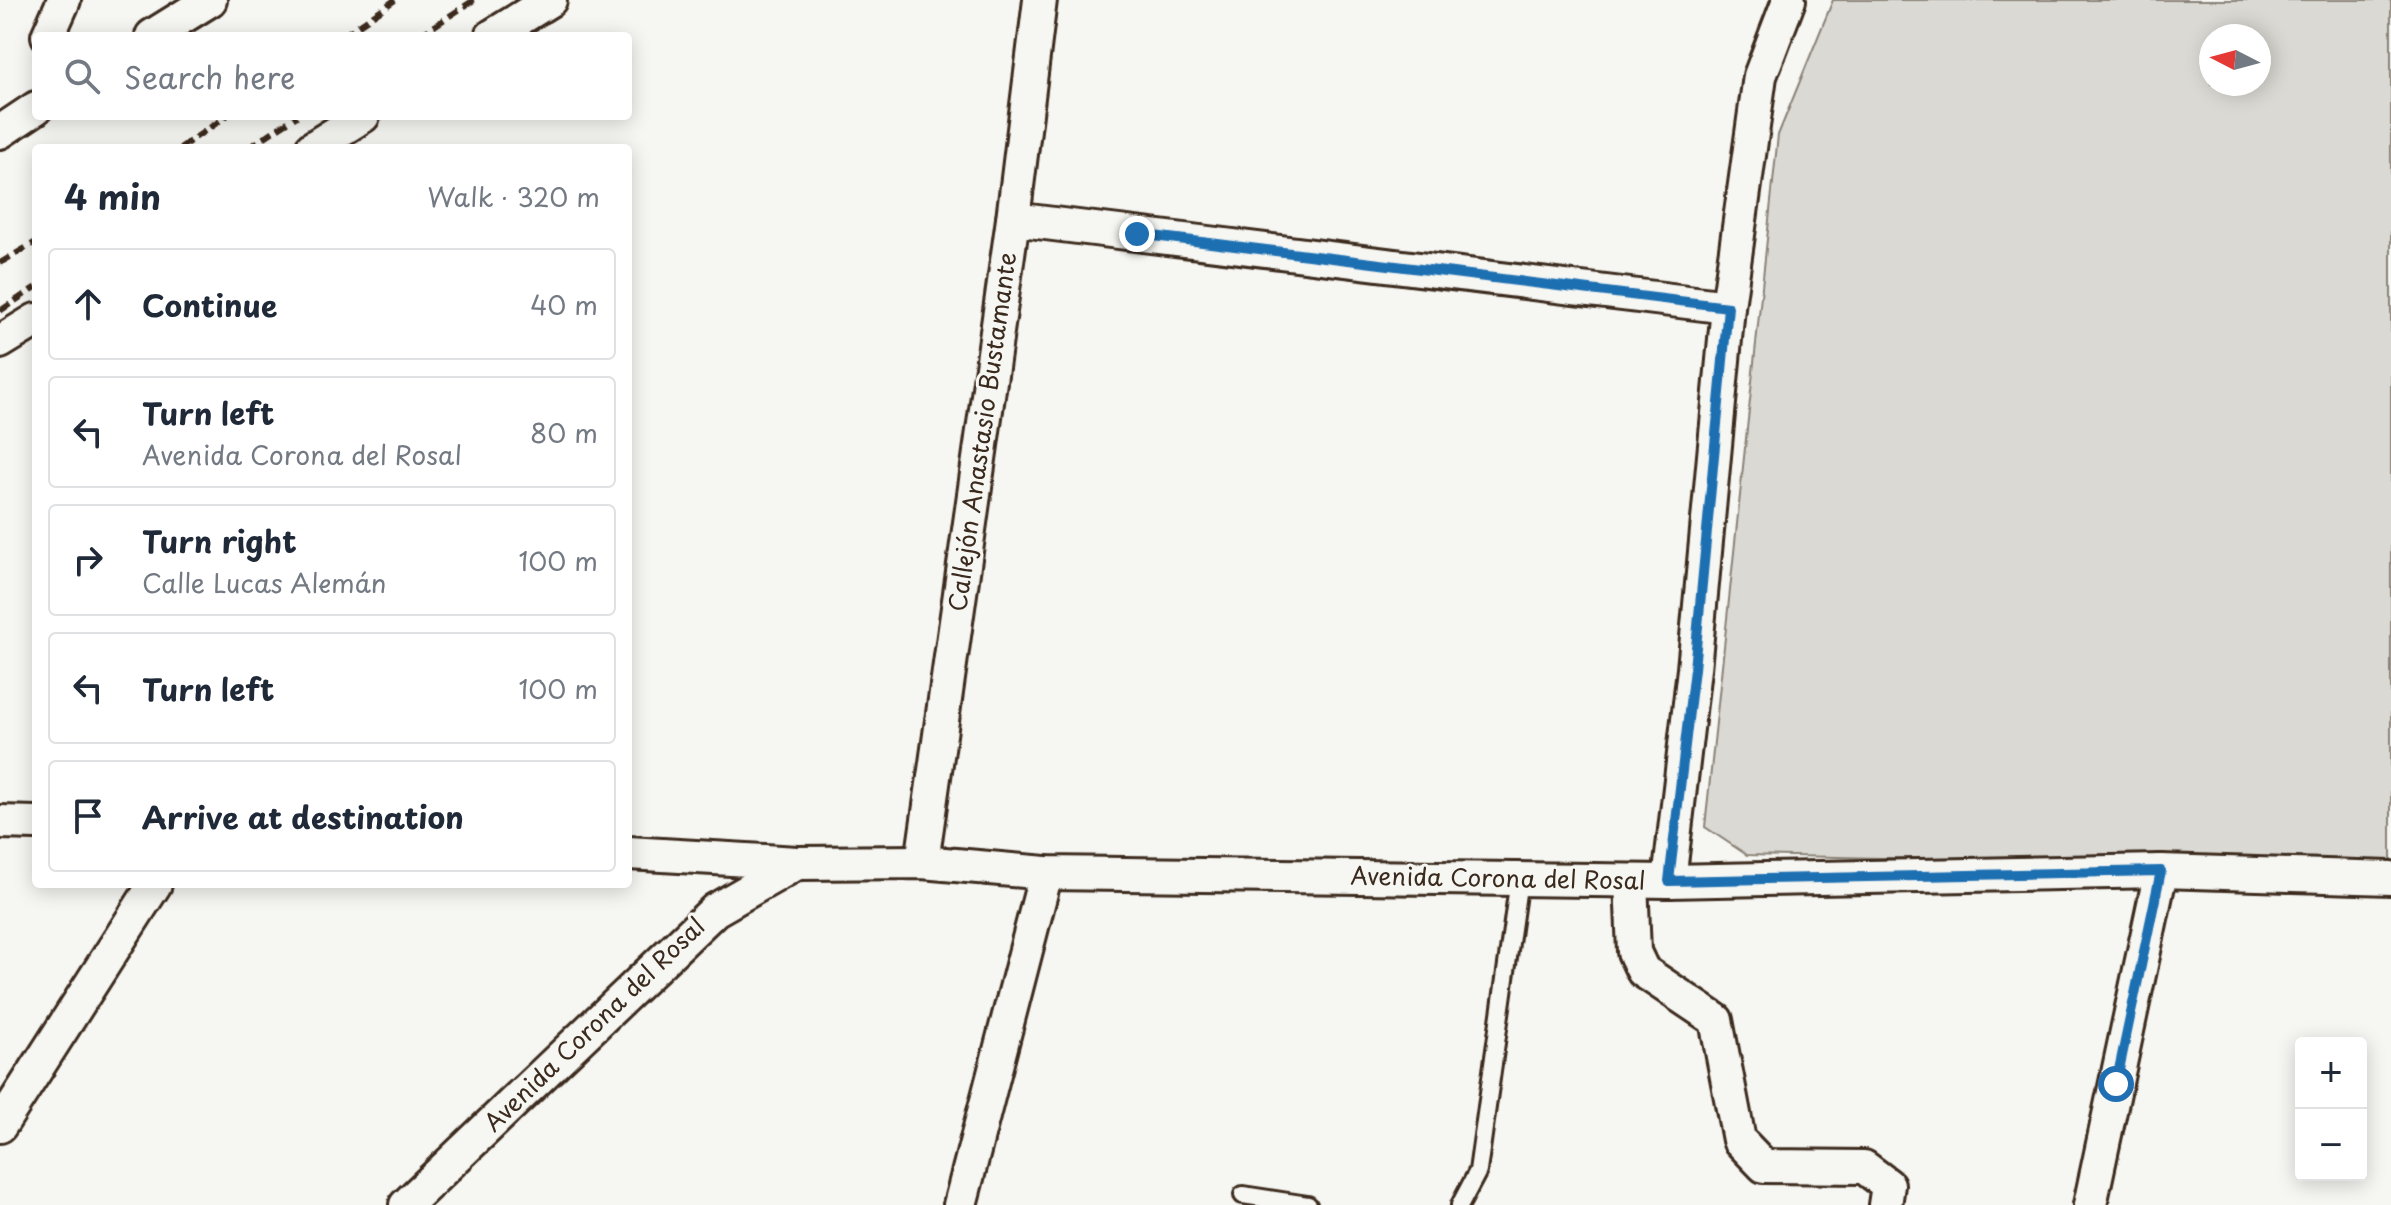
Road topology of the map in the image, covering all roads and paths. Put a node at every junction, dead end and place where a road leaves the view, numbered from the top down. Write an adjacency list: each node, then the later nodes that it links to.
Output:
1 (64, 0): 7 (street)
2 (210, 0): 8 (street)
3 (550, 0): 9 (street)
4 (1040, 0): 15 (street, Callejón Anastasio Bustamante)
5 (1768, 0): 10 (street)
6 (1789, 0): 10 (street)
7 (50, 32)
8 (158, 32)
9 (498, 32)
10 (1760, 76): 16 (street)
11 (32, 111): 13 (street)
12 (357, 120): 14 (street)
13 (2, 130)
14 (318, 144)
15 (1013, 219): 16 (street); 22 (street, Callejón Anastasio Bustamante)
16 (1728, 307): 29 (street)
17 (32, 322): 18 (street)
18 (0, 342)
19 (0, 822): 20 (street)
20 (32, 823)
21 (632, 853): 23 (street, Avenida Corona del Rosal)
22 (922, 862): 23 (street, Avenida Corona del Rosal); 25 (street, Avenida Corona del Rosal)
23 (797, 863): 33 (street, Avenida Corona del Rosal)
24 (2161, 871): 26 (street, Avenida Corona del Rosal); 29 (street, Avenida Corona del Rosal); 38 (street)
25 (1046, 873): 27 (street, Avenida Corona del Rosal); 34 (street)
26 (2391, 878)
27 (1519, 879): 28 (street, Avenida Corona del Rosal); 36 (lane)
28 (1631, 881): 29 (street, Avenida Corona del Rosal); 37 (street)
29 (1669, 881)
30 (152, 888): 31 (street)
31 (0, 1126)
32 (1243, 1195): 35 (lane)
33 (406, 1205)
34 (960, 1205)
35 (1308, 1205)
36 (1460, 1205)
37 (1885, 1205)
38 (2090, 1205)

